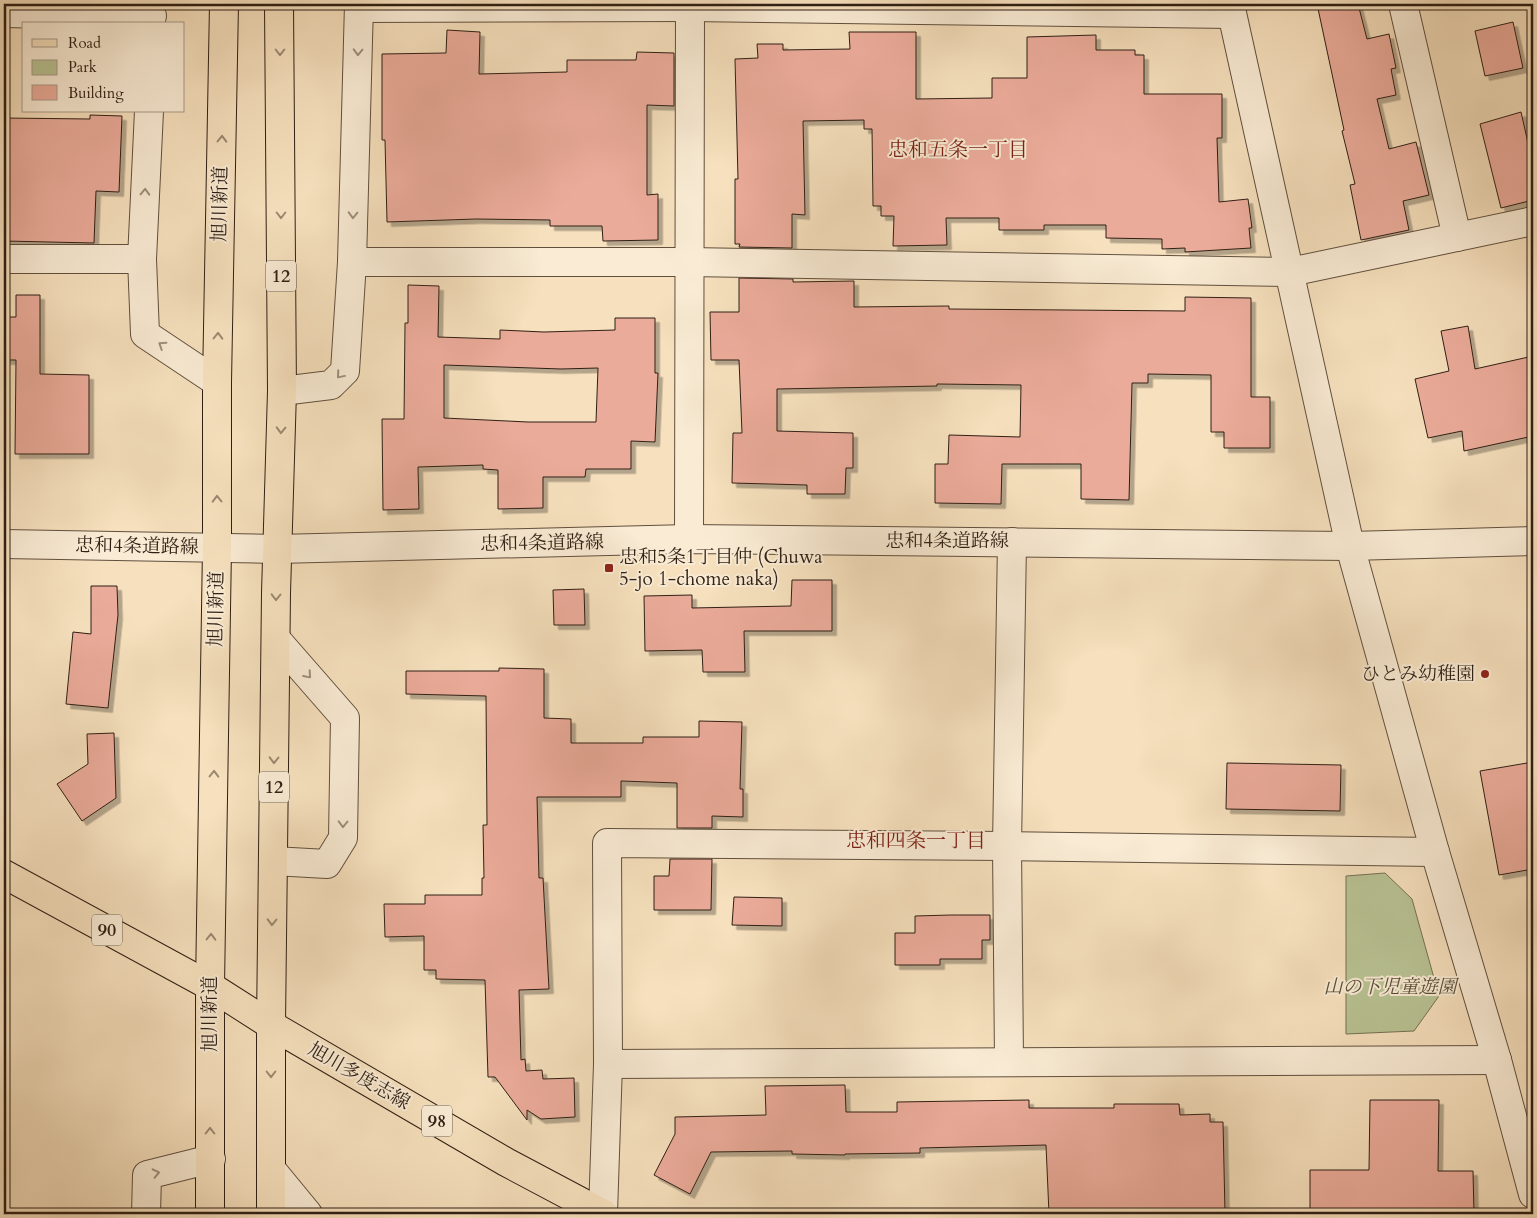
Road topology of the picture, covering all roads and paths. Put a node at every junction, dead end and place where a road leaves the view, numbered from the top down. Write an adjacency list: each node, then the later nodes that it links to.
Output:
1 (224, 4): 17 (main road, 旭川新道, one-way to 1)
2 (280, 4): 18 (main road, 12, one-way to 18)
3 (1403, 4): 11 (street)
4 (690, 5): 5 (street); 6 (street); 15 (street)
5 (359, 6): 14 (street, one-way to 14)
6 (1231, 9): 16 (street)
7 (4, 13): 8 (street)
8 (152, 14)
9 (148, 112): 12 (street, one-way to 9)
10 (1533, 221): 11 (street)
11 (1457, 237): 16 (street)
12 (142, 258): 13 (street); 17 (street, one-way to 12)
13 (4, 259)
14 (352, 262): 15 (street); 18 (street, one-way to 18)
15 (689, 262): 16 (street); 19 (street)
16 (1290, 272): 23 (street)
17 (217, 382): 24 (main road, 旭川新道, one-way to 17)
18 (282, 391): 25 (main road, 12, one-way to 25)
19 (689, 539): 21 (street, 忠和4条道路線); 25 (street, 忠和4条道路線)
20 (1533, 541): 23 (street, 忠和4条道路線)
21 (1012, 542): 23 (street, 忠和4条道路線); 27 (street)
22 (4, 544): 24 (street, 忠和4条道路線)
23 (1350, 546): 28 (street)
24 (218, 548): 25 (street, 忠和4条道路線); 31 (main road, 旭川新道, one-way to 24)
25 (277, 549): 26 (main road, 12, one-way to 26)
26 (276, 638): 29 (main road, 12, one-way to 29); 29 (street, one-way to 29)
27 (1007, 846): 28 (street); 34 (street); 35 (street)
28 (1435, 852): 33 (street)
29 (273, 862): 32 (main road, 12, one-way to 32)
30 (4, 874): 31 (main road, 90)
31 (210, 986): 32 (main road, 90); 36 (main road, 旭川新道, one-way to 31)
32 (271, 1025): 37 (main road, 12, one-way to 37); 43 (main road, 旭川多度志線 / 98)
33 (1497, 1060): 34 (street); 38 (street)
34 (1009, 1061): 35 (street)
35 (608, 1064): 43 (street)
36 (210, 1159): 39 (street, one-way to 36); 40 (main road, 旭川新道)
37 (271, 1169): 41 (main road, 12); 42 (street)
38 (1533, 1194)
39 (146, 1214)
40 (210, 1214)
41 (271, 1214)
42 (308, 1214)
43 (604, 1214)

